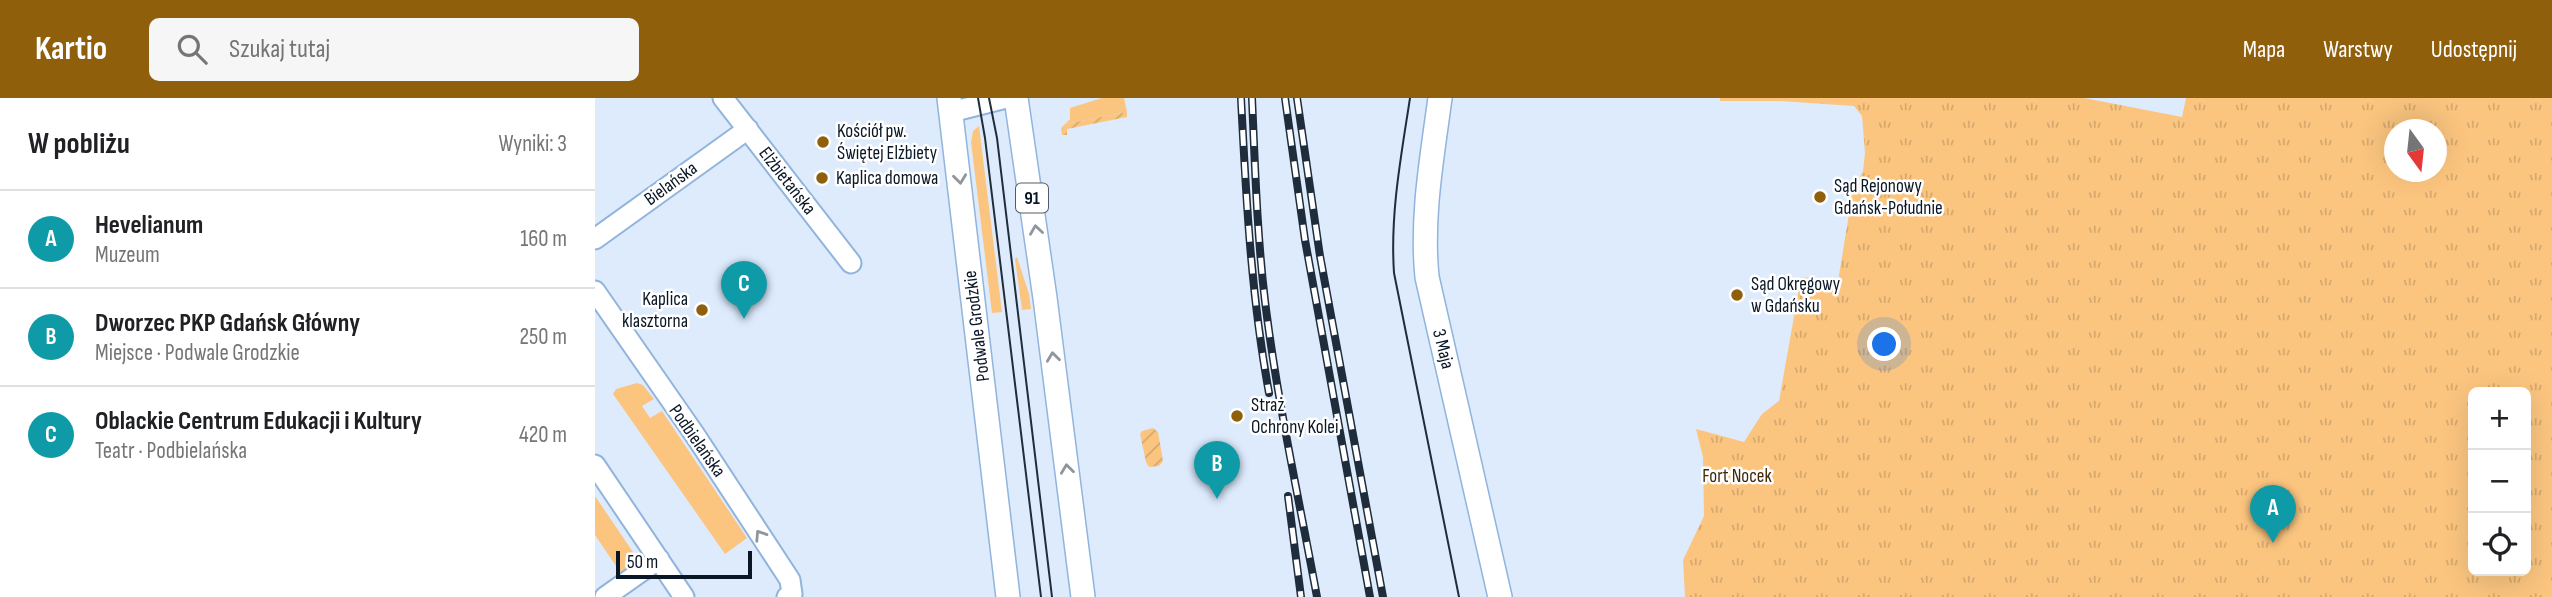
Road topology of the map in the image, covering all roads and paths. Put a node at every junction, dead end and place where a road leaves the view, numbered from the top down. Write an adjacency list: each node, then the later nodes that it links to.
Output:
1 (723, 98): 6 (street, Elżbietańska)
2 (1006, 98): 5 (street, Podwale Grodzkie)
3 (1016, 98): 16 (main road, 91, one-way to 3)
4 (1440, 98): 17 (main road, 3 Maja)
5 (950, 105): 15 (main road, Podwale Grodzkie, one-way to 15)
6 (748, 129): 7 (street, Bielańska); 8 (street, Elżbietańska)
7 (595, 239)
8 (851, 263)
9 (595, 291): 12 (street, Podbielańska, one-way to 9)
10 (595, 465): 11 (street)
11 (659, 559): 13 (street); 14 (street)
12 (789, 595)
13 (604, 597)
14 (684, 597)
15 (1008, 597)
16 (1083, 597)
17 (1500, 597)

